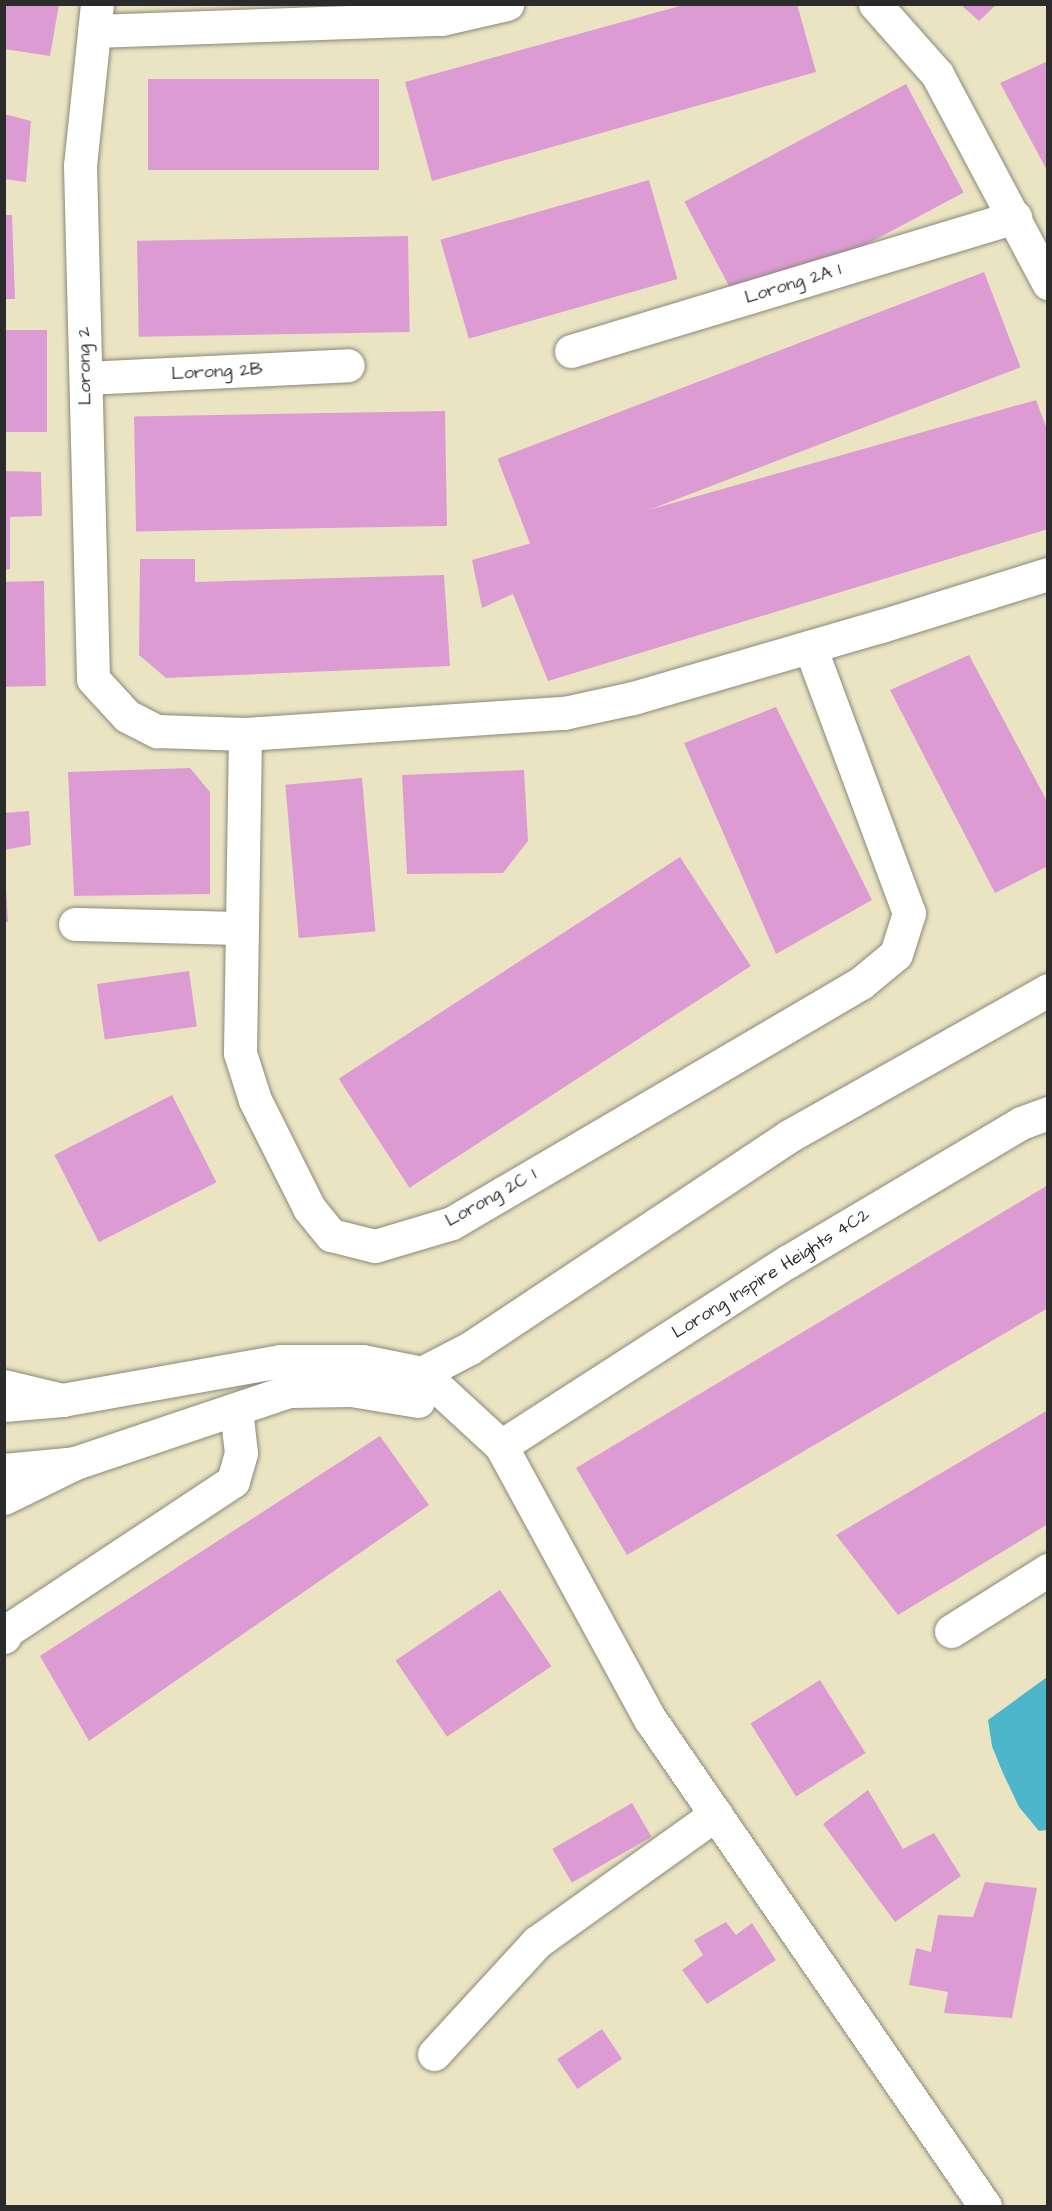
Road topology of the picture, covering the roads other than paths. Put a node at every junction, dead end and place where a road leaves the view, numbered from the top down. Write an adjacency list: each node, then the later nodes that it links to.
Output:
1 (507, 4): 3 (street)
2 (875, 4): 4 (street)
3 (95, 18): 8 (street, Lorong 2)
4 (1015, 217): 5 (street); 6 (street, Lorong 2A 1)
5 (1047, 283)
6 (571, 351)
7 (348, 365): 8 (street, Lorong 2B)
8 (86, 378): 11 (street, Lorong 2)
9 (1047, 574): 10 (street)
10 (810, 646): 11 (street); 13 (street, Lorong 2C 1)
11 (245, 734): 13 (street, Lorong 2C 1)
12 (75, 924): 13 (street)
13 (242, 928)
14 (1047, 990): 16 (street)
15 (1047, 1113): 22 (street, Lorong Inspire Heights 4C2)
16 (422, 1373): 18 (street); 19 (street); 22 (street)
17 (4, 1386): 19 (street)
18 (397, 1394): 21 (street); 22 (street)
19 (63, 1400): 20 (street)
20 (4, 1405)
21 (236, 1408): 23 (street); 28 (street)
22 (501, 1446): 29 (street)
23 (75, 1463): 24 (street); 25 (street)
24 (4, 1470)
25 (4, 1498)
26 (1047, 1570): 27 (street)
27 (951, 1631)
28 (4, 1637)
29 (716, 1814): 30 (street); 31 (street)
30 (434, 2054)
31 (985, 2206)

